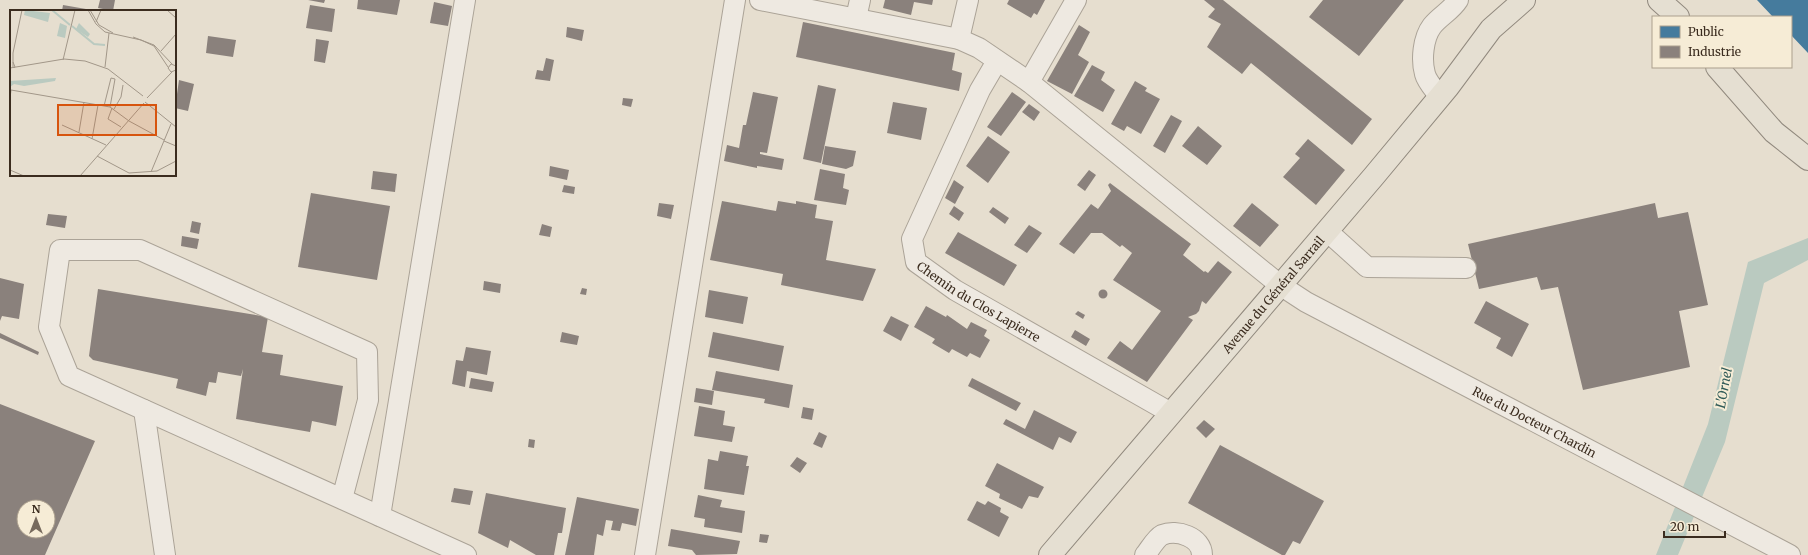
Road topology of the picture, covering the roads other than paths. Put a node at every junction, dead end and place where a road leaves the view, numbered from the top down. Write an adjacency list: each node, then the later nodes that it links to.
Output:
1 (465, 0): 27 (street)
2 (735, 0): 30 (street)
3 (760, 0): 11 (street)
4 (968, 0): 15 (street)
5 (1076, 0): 18 (street)
6 (1458, 0): 19 (street)
7 (1504, 0): 14 (main road, Avenue du Général Sarrail)
8 (1524, 0): 14 (main road, Avenue du Général Sarrail)
9 (1659, 0): 12 (main road)
10 (1671, 0): 13 (main road)
11 (858, 9): 15 (street)
12 (1677, 16)
13 (1678, 16)
14 (1492, 30): 19 (main road, Avenue du Général Sarrail)
15 (959, 39): 16 (street)
16 (997, 61): 18 (street); 25 (street, Chemin du Clos Lapierre)
17 (1718, 68): 20 (main road)
18 (1029, 82): 23 (street)
19 (1440, 97): 21 (main road, Avenue du Général Sarrail)
20 (1808, 159)
21 (1327, 231): 22 (street); 23 (main road, Avenue du Général Sarrail)
22 (1466, 268)
23 (1280, 285): 25 (main road, Avenue du Général Sarrail); 34 (street, Rue du Docteur Chardin)
24 (144, 410): 26 (street); 26 (street); 28 (street)
25 (1171, 413): 31 (main road, Avenue du Général Sarrail)
26 (342, 499): 27 (street)
27 (380, 516): 29 (street)
28 (165, 555)
29 (466, 555)
30 (645, 555)
31 (1050, 555)
32 (1146, 555): 33 (street)
33 (1202, 555)
34 (1790, 555)

